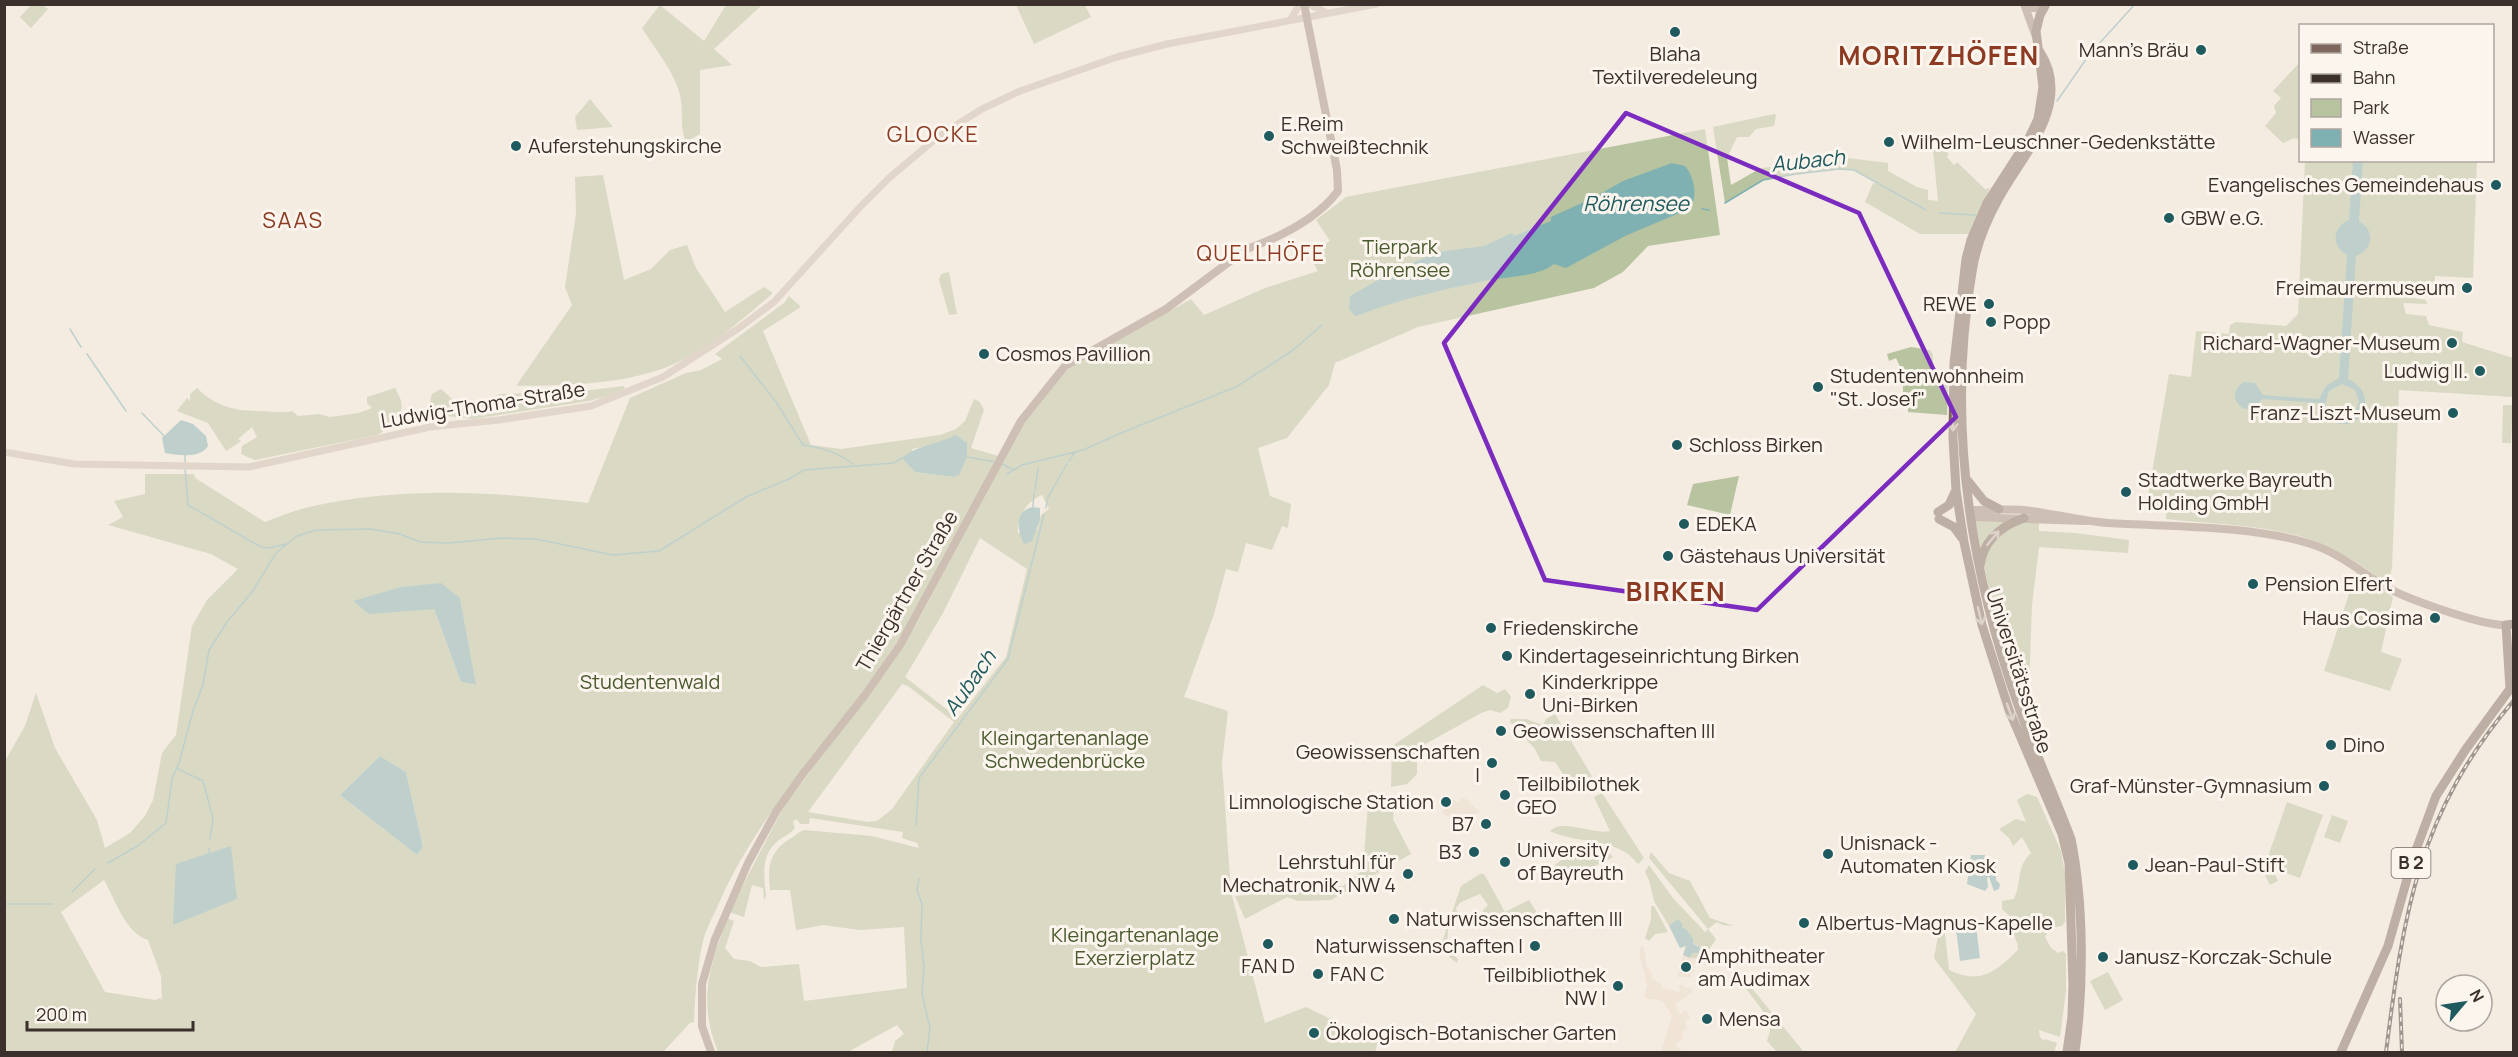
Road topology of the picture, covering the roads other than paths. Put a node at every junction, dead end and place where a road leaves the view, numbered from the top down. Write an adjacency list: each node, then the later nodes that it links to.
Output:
1 (1302, 4): 7 (main road); 8 (street)
2 (1309, 4): 6 (street)
3 (1377, 4): 6 (street, Ludwig-Thoma-Straße)
4 (2025, 4): 5 (main road); 9 (main road)
5 (2045, 6): 9 (main road)
6 (1330, 12): 7 (street, Ludwig-Thoma-Straße)
7 (1307, 16): 8 (street, Ludwig-Thoma-Straße); 23 (main road, Thiergärtner Straße)
8 (1290, 20): 13 (street, Ludwig-Thoma-Straße)
9 (2037, 39): 10 (main road)
10 (2039, 50): 14 (main road); 15 (main road, one-way to 15)
11 (4, 447): 13 (street, Ludwig-Thoma-Straße)
12 (4, 452): 13 (street, Ludwig-Thoma-Straße)
13 (18, 454)
14 (1966, 476): 16 (main road); 17 (main road)
15 (1956, 490): 17 (main road); 20 (main road)
16 (1999, 509): 17 (main road); 19 (main road)
17 (1964, 513): 18 (main road); 20 (main road, Universitätsstraße); 21 (main road, Universitätsstraße)
18 (2024, 518): 19 (main road); 21 (main road, one-way to 18)
19 (2090, 521): 22 (main road)
20 (1964, 542): 24 (main road, Universitätsstraße, one-way to 24)
21 (1980, 571): 25 (main road, Universitätsstraße)
22 (2510, 625): 26 (main road, B 2)
23 (711, 1053)
24 (2067, 1053)
25 (2075, 1053)
26 (2340, 1053)

